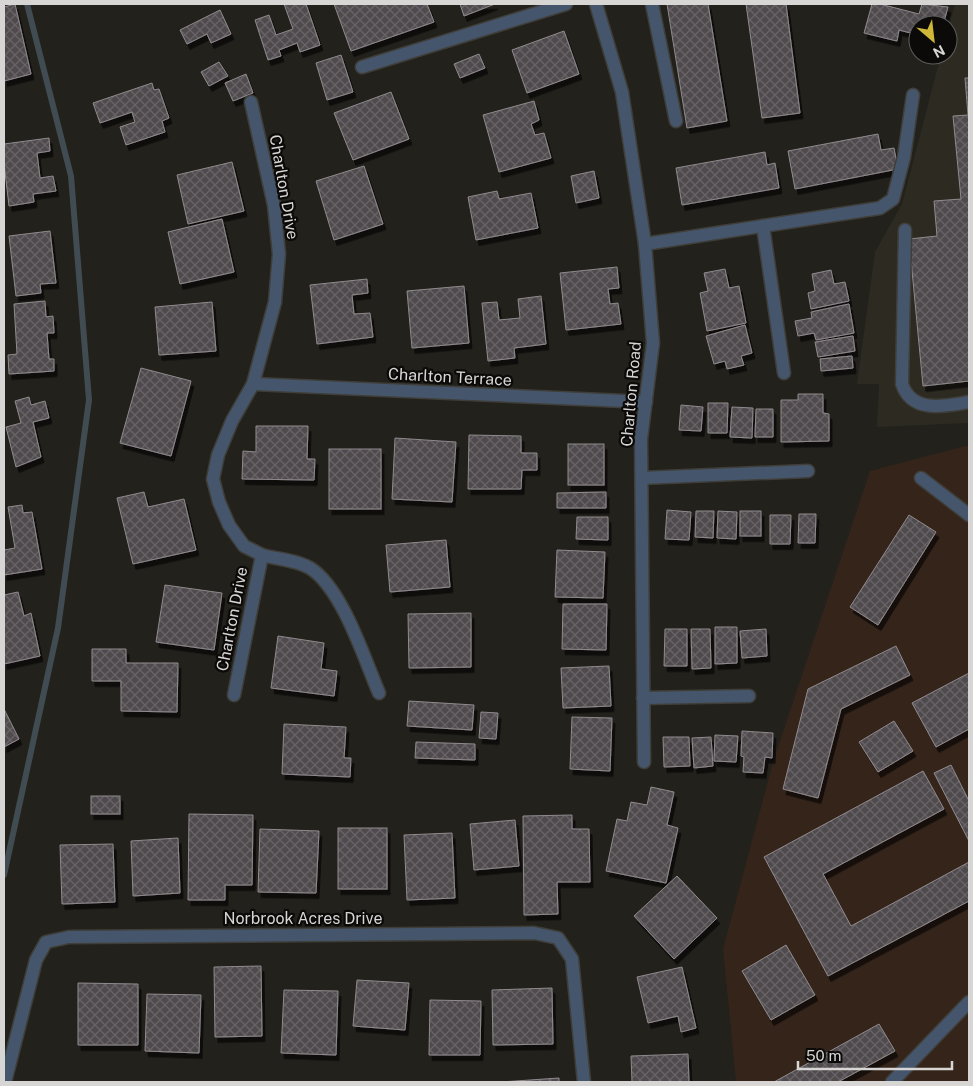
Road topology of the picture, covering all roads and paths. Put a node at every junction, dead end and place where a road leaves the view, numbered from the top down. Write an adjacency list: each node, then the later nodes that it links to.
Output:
1 (566, 4): 4 (street)
2 (596, 4): 10 (street, Charlton Road)
3 (652, 4): 7 (street)
4 (362, 66)
5 (913, 95): 8 (street)
6 (251, 102): 12 (street, Charlton Drive)
7 (676, 121)
8 (764, 226): 10 (street); 11 (street)
9 (906, 230): 14 (street)
10 (645, 244): 13 (street, Charlton Road)
11 (784, 373)
12 (253, 384): 13 (street, Charlton Terrace); 19 (street, Charlton Drive)
13 (646, 402): 16 (street, Charlton Road)
14 (969, 402)
15 (808, 471): 16 (street)
16 (642, 478): 23 (street, Charlton Road)
17 (921, 478): 18 (street)
18 (969, 515)
19 (262, 556): 20 (street); 21 (street, Charlton Drive)
20 (379, 693)
21 (234, 695)
22 (749, 696): 23 (street)
23 (643, 698): 24 (street, Charlton Road)
24 (644, 762)
25 (969, 1002): 28 (street)
26 (5, 1082): 27 (street, Norbrook Acres Drive)
27 (584, 1082)
28 (892, 1082)

